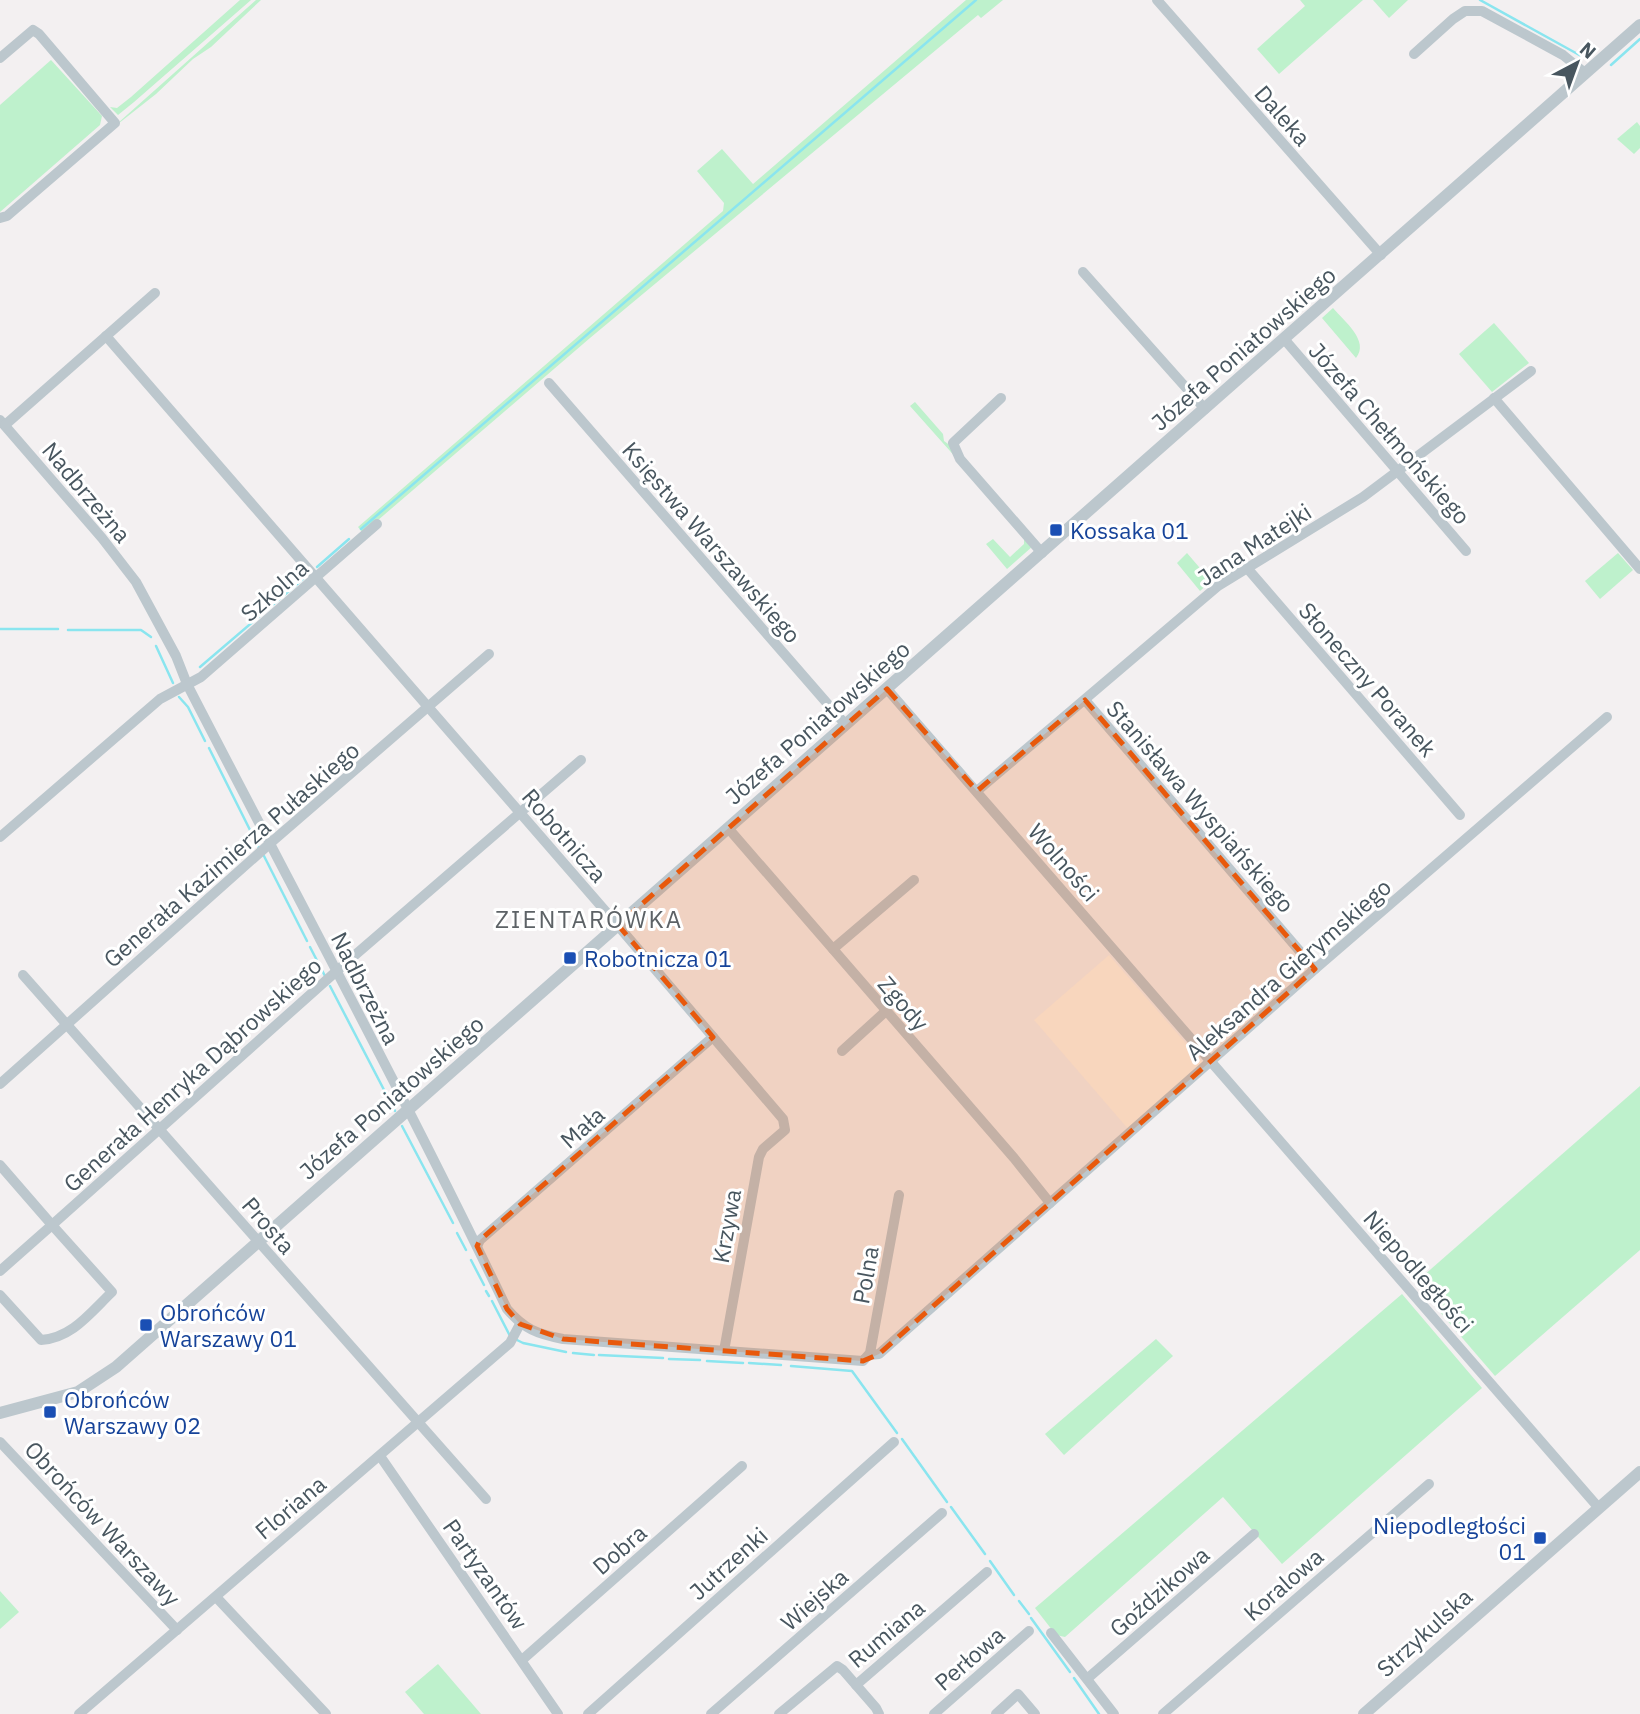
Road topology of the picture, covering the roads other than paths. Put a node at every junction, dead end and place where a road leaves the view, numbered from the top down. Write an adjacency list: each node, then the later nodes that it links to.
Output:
1 (1157, 0): 7 (street, Daleka)
2 (1640, 25): 5 (street, Józefa Poniatowskiego)
3 (1414, 54): 5 (street)
4 (0, 58): 6 (street)
5 (1585, 74): 7 (street, Józefa Poniatowskiego)
6 (0, 218)
7 (1381, 255): 11 (street, Józefa Poniatowskiego)
8 (1083, 272): 16 (street)
9 (155, 293): 10 (street)
10 (106, 336): 17 (street); 24 (street, Robotnicza)
11 (1285, 340): 16 (street, Józefa Poniatowskiego); 18 (street, Józefa Chełmońskiego)
12 (1531, 371): 15 (street, Jana Matejki)
13 (549, 383): 31 (street, Księstwa Warszawskiego)
14 (1002, 398): 21 (street)
15 (1494, 398): 18 (street, Jana Matejki); 23 (street)
16 (1205, 410): 21 (street, Józefa Poniatowskiego)
17 (2, 422): 26 (street, Nadbrzeżna)
18 (1398, 471): 20 (street, Józefa Chełmońskiego); 22 (street, Jana Matejki)
19 (377, 524): 24 (street, Szkolna)
20 (1466, 551)
21 (1042, 552): 27 (street, Józefa Poniatowskiego)
22 (1247, 568): 28 (street, Jana Matejki); 35 (street, Słoneczny Poranek)
23 (1640, 569)
24 (317, 578): 26 (street, Szkolna); 29 (street, Robotnicza)
25 (489, 654): 29 (street, Generała Kazimierza Pułaskiego)
26 (187, 685): 37 (street, Szkolna); 38 (street, Nadbrzeżna)
27 (887, 689): 31 (street, Józefa Poniatowskiego); 33 (street, Wolności)
28 (1085, 700): 33 (street, Jana Matejki); 42 (street, Stanisława Wyspiańskiego)
29 (428, 708): 34 (street, Robotnicza); 38 (street, Generała Kazimierza Pułaskiego)
30 (1608, 717): 42 (street, Aleksandra Gierymskiego)
31 (846, 725): 36 (street, Józefa Poniatowskiego)
32 (581, 760): 34 (street, Generała Henryka Dąbrowskiego)
33 (977, 791): 49 (street, Wolności)
34 (521, 814): 40 (street, Robotnicza); 43 (street, Generała Henryka Dąbrowskiego)
35 (1460, 815)
36 (729, 828): 40 (street, Józefa Poniatowskiego); 41 (street, Zgody)
37 (0, 837)
38 (270, 844): 43 (street, Nadbrzeżna); 46 (street, Generała Kazimierza Pułaskiego)
39 (914, 880): 41 (street)
40 (618, 925): 47 (street, Robotnicza); 51 (street, Józefa Poniatowskiego)
41 (833, 950): 45 (street, Zgody)
42 (1315, 969): 49 (street, Aleksandra Gierymskiego)
43 (337, 972): 51 (street, Nadbrzeżna); 53 (street, Generała Henryka Dąbrowskiego)
44 (23, 975): 46 (street, Prosta)
45 (886, 1011): 48 (street); 56 (street, Zgody)
46 (66, 1024): 50 (street, Generała Kazimierza Pułaskiego); 53 (street, Prosta)
47 (713, 1037): 52 (street, Robotnicza); 59 (street, Mała)
48 (842, 1051)
49 (1211, 1061): 56 (street, Aleksandra Gierymskiego); 74 (street, Niepodległości)
50 (0, 1084)
51 (409, 1110): 58 (street, Józefa Poniatowskiego); 59 (street, Nadbrzeżna)
52 (783, 1119): 63 (street, Krzywa)
53 (159, 1130): 57 (street, Generała Henryka Dąbrowskiego); 58 (street, Prosta)
54 (0, 1165): 57 (street)
55 (899, 1195): 64 (street, Polna)
56 (1050, 1203): 64 (street, Aleksandra Gierymskiego)
57 (52, 1225): 60 (street, Generała Henryka Dąbrowskiego); 61 (street)
58 (258, 1242): 65 (street, Józefa Poniatowskiego); 66 (street, Prosta)
59 (477, 1246): 62 (street, Nadbrzeżna)
60 (0, 1270)
61 (0, 1295)
62 (520, 1324): 63 (street); 66 (street, Floriana)
63 (724, 1351): 64 (street)
64 (867, 1358)
65 (0, 1413)
66 (418, 1423): 69 (street, Floriana); 73 (street, Prosta)
67 (0, 1442): 79 (street, Obrońców Warszawy)
68 (894, 1442): 89 (street, Jutrzenki)
69 (380, 1456): 78 (street, Floriana); 82 (street, Partyzantów)
70 (742, 1466): 82 (street, Dobra)
71 (1640, 1472): 74 (street, Strzykulska)
72 (1429, 1484): 96 (street, Koralowa)
73 (486, 1499)
74 (1598, 1507): 97 (street, Strzykulska)
75 (942, 1513): 90 (street, Wiejska)
76 (1254, 1534): 83 (street, Goździkowa)
77 (987, 1572): 84 (street, Rumiana)
78 (216, 1597): 79 (street, Floriana); 87 (street, Obrońców Warszawy)
79 (177, 1630): 86 (street, Floriana)
80 (1029, 1631): 93 (street, Perłowa)
81 (1051, 1633): 83 (street)
82 (522, 1660): 88 (street, Partyzantów)
83 (1088, 1678): 85 (street)
84 (856, 1685): 91 (street, Rumiana); 92 (street)
85 (1112, 1713)
86 (79, 1714)
87 (326, 1714)
88 (558, 1714)
89 (588, 1714)
90 (711, 1714)
91 (779, 1714)
92 (879, 1714)
93 (934, 1714)
94 (996, 1714): 95 (street)
95 (1035, 1714)
96 (1163, 1714)
97 (1364, 1714)

